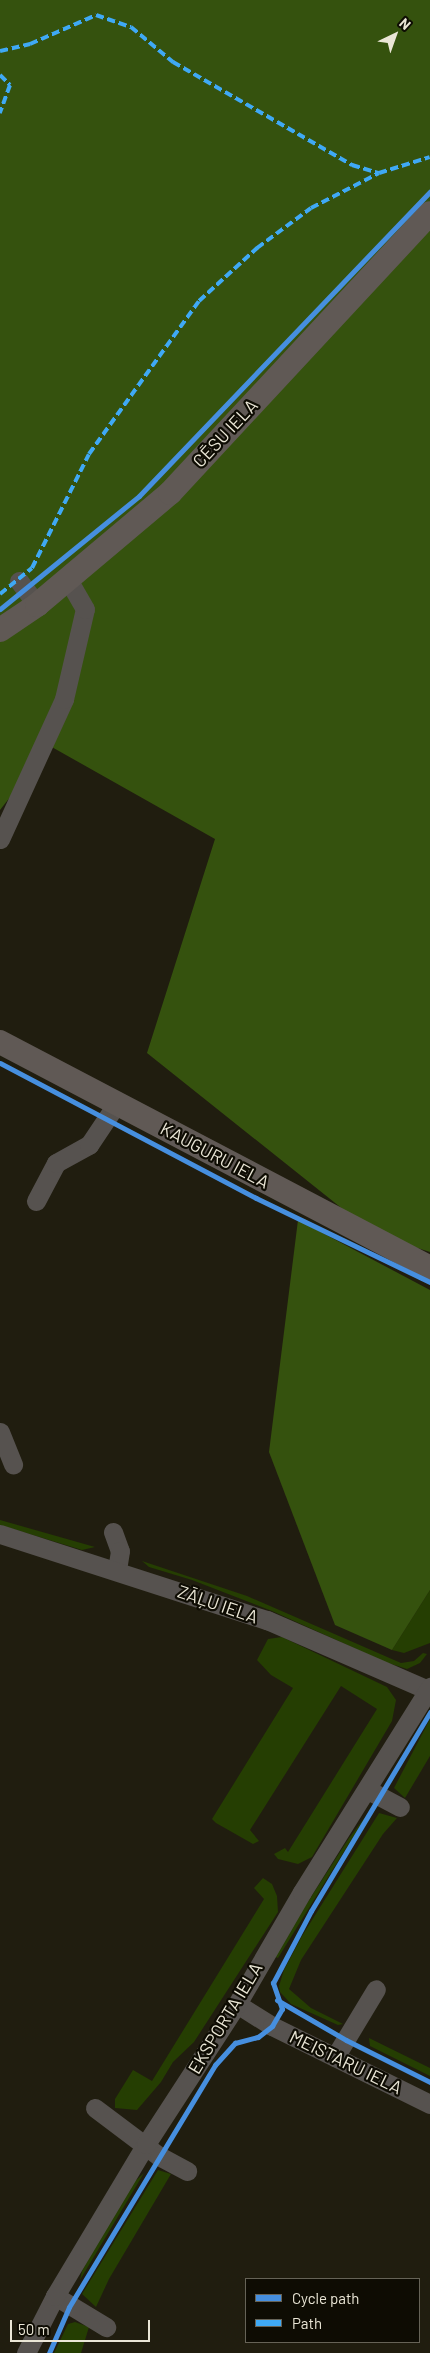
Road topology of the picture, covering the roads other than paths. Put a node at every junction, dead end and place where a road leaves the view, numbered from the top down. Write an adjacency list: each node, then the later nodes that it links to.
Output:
1 (430, 213): 2 (main road, CĒSU IELA)
2 (68, 579): 4 (main road, CĒSU IELA); 6 (street)
3 (18, 582): 4 (street)
4 (37, 605): 5 (main road, CĒSU IELA)
5 (0, 630)
6 (0, 839)
7 (0, 1042): 8 (main road, KAUGURU IELA)
8 (117, 1103): 9 (street); 10 (main road, KAUGURU IELA)
9 (36, 1201)
10 (430, 1268)
11 (0, 1432): 12 (street)
12 (13, 1465)
13 (113, 1532): 15 (street)
14 (0, 1534): 15 (street, ZĀĻU IELA)
15 (117, 1570): 16 (street, ZĀĻU IELA)
16 (430, 1690): 17 (street, EKSPORTA IELA)
17 (368, 1790): 18 (street); 20 (street, EKSPORTA IELA)
18 (400, 1807)
19 (376, 1989): 21 (street)
20 (237, 2004): 21 (street, MEISTARU IELA); 24 (street, EKSPORTA IELA)
21 (336, 2057): 22 (street, MEISTARU IELA)
22 (430, 2104)
23 (96, 2108): 24 (street)
24 (146, 2144): 25 (street); 26 (street, EKSPORTA IELA)
25 (187, 2171)
26 (55, 2296): 27 (street); 28 (street, EKSPORTA IELA)
27 (106, 2327)
28 (26, 2353)

